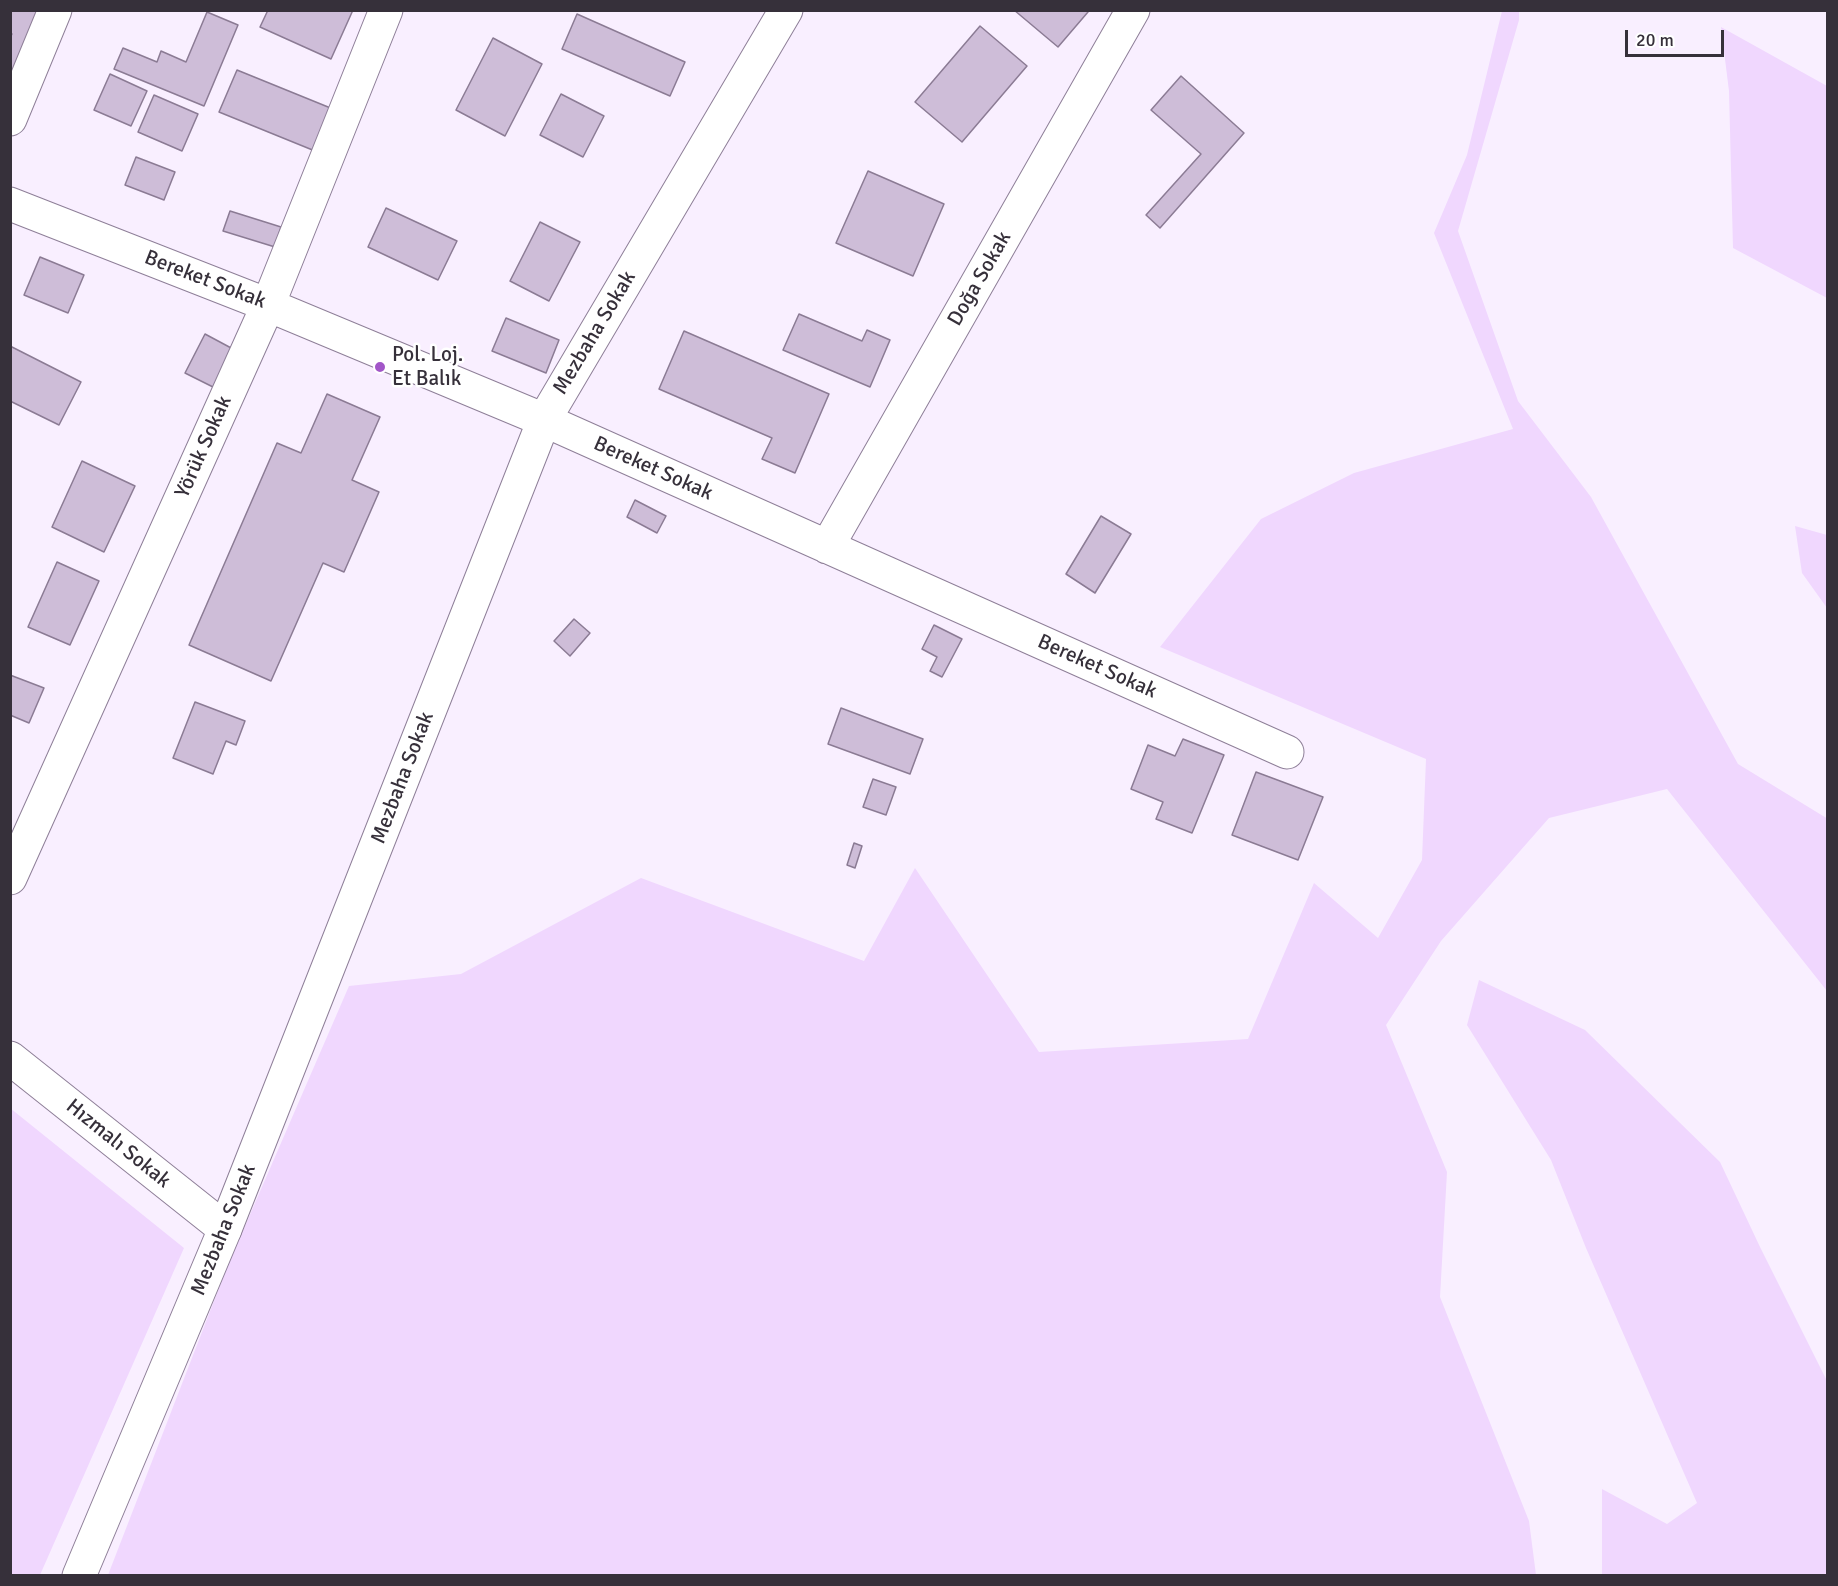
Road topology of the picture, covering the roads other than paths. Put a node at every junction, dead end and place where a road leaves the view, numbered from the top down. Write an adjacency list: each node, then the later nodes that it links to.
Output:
1 (55, 10): 5 (street)
2 (386, 10): 7 (street, Yörük Sokak)
3 (786, 10): 8 (street, Mezbaha Sokak)
4 (1133, 10): 9 (street, Doğa Sokak)
5 (10, 119)
6 (10, 204): 7 (street, Bereket Sokak)
7 (268, 304): 8 (street, Bereket Sokak); 11 (street, Yörük Sokak)
8 (544, 420): 9 (street, Bereket Sokak); 13 (street, Mezbaha Sokak)
9 (827, 547): 10 (street, Bereket Sokak)
10 (1287, 752)
11 (10, 878)
12 (10, 1058): 13 (street, Hızmalı Sokak)
13 (225, 1229): 14 (street, Mezbaha Sokak)
14 (79, 1575)

